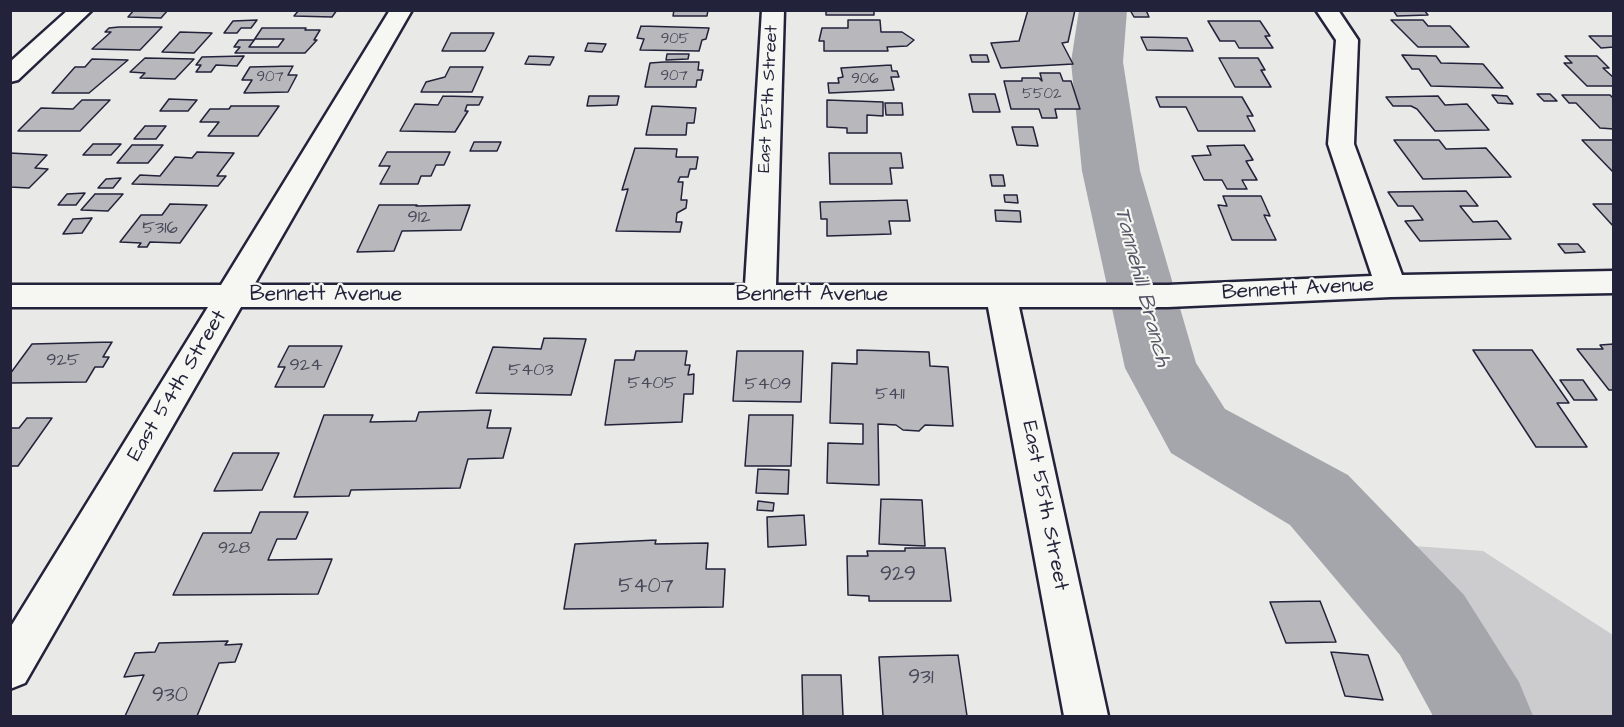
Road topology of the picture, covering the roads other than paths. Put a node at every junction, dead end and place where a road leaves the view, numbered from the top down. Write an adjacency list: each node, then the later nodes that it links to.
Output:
1 (81, 10): 5 (street)
2 (400, 10): 9 (street, East 54th Street)
3 (773, 10): 10 (street, East 55th Street)
4 (1327, 10): 7 (street)
5 (10, 75)
6 (1614, 282): 7 (street, Bennett Avenue)
7 (1391, 286): 11 (street, Bennett Avenue)
8 (10, 296): 9 (street, Bennett Avenue)
9 (231, 296): 10 (street, Bennett Avenue); 12 (street, East 54th Street)
10 (760, 296): 11 (street, Bennett Avenue)
11 (1001, 296): 13 (street, East 55th Street)
12 (10, 668)
13 (1086, 717)

